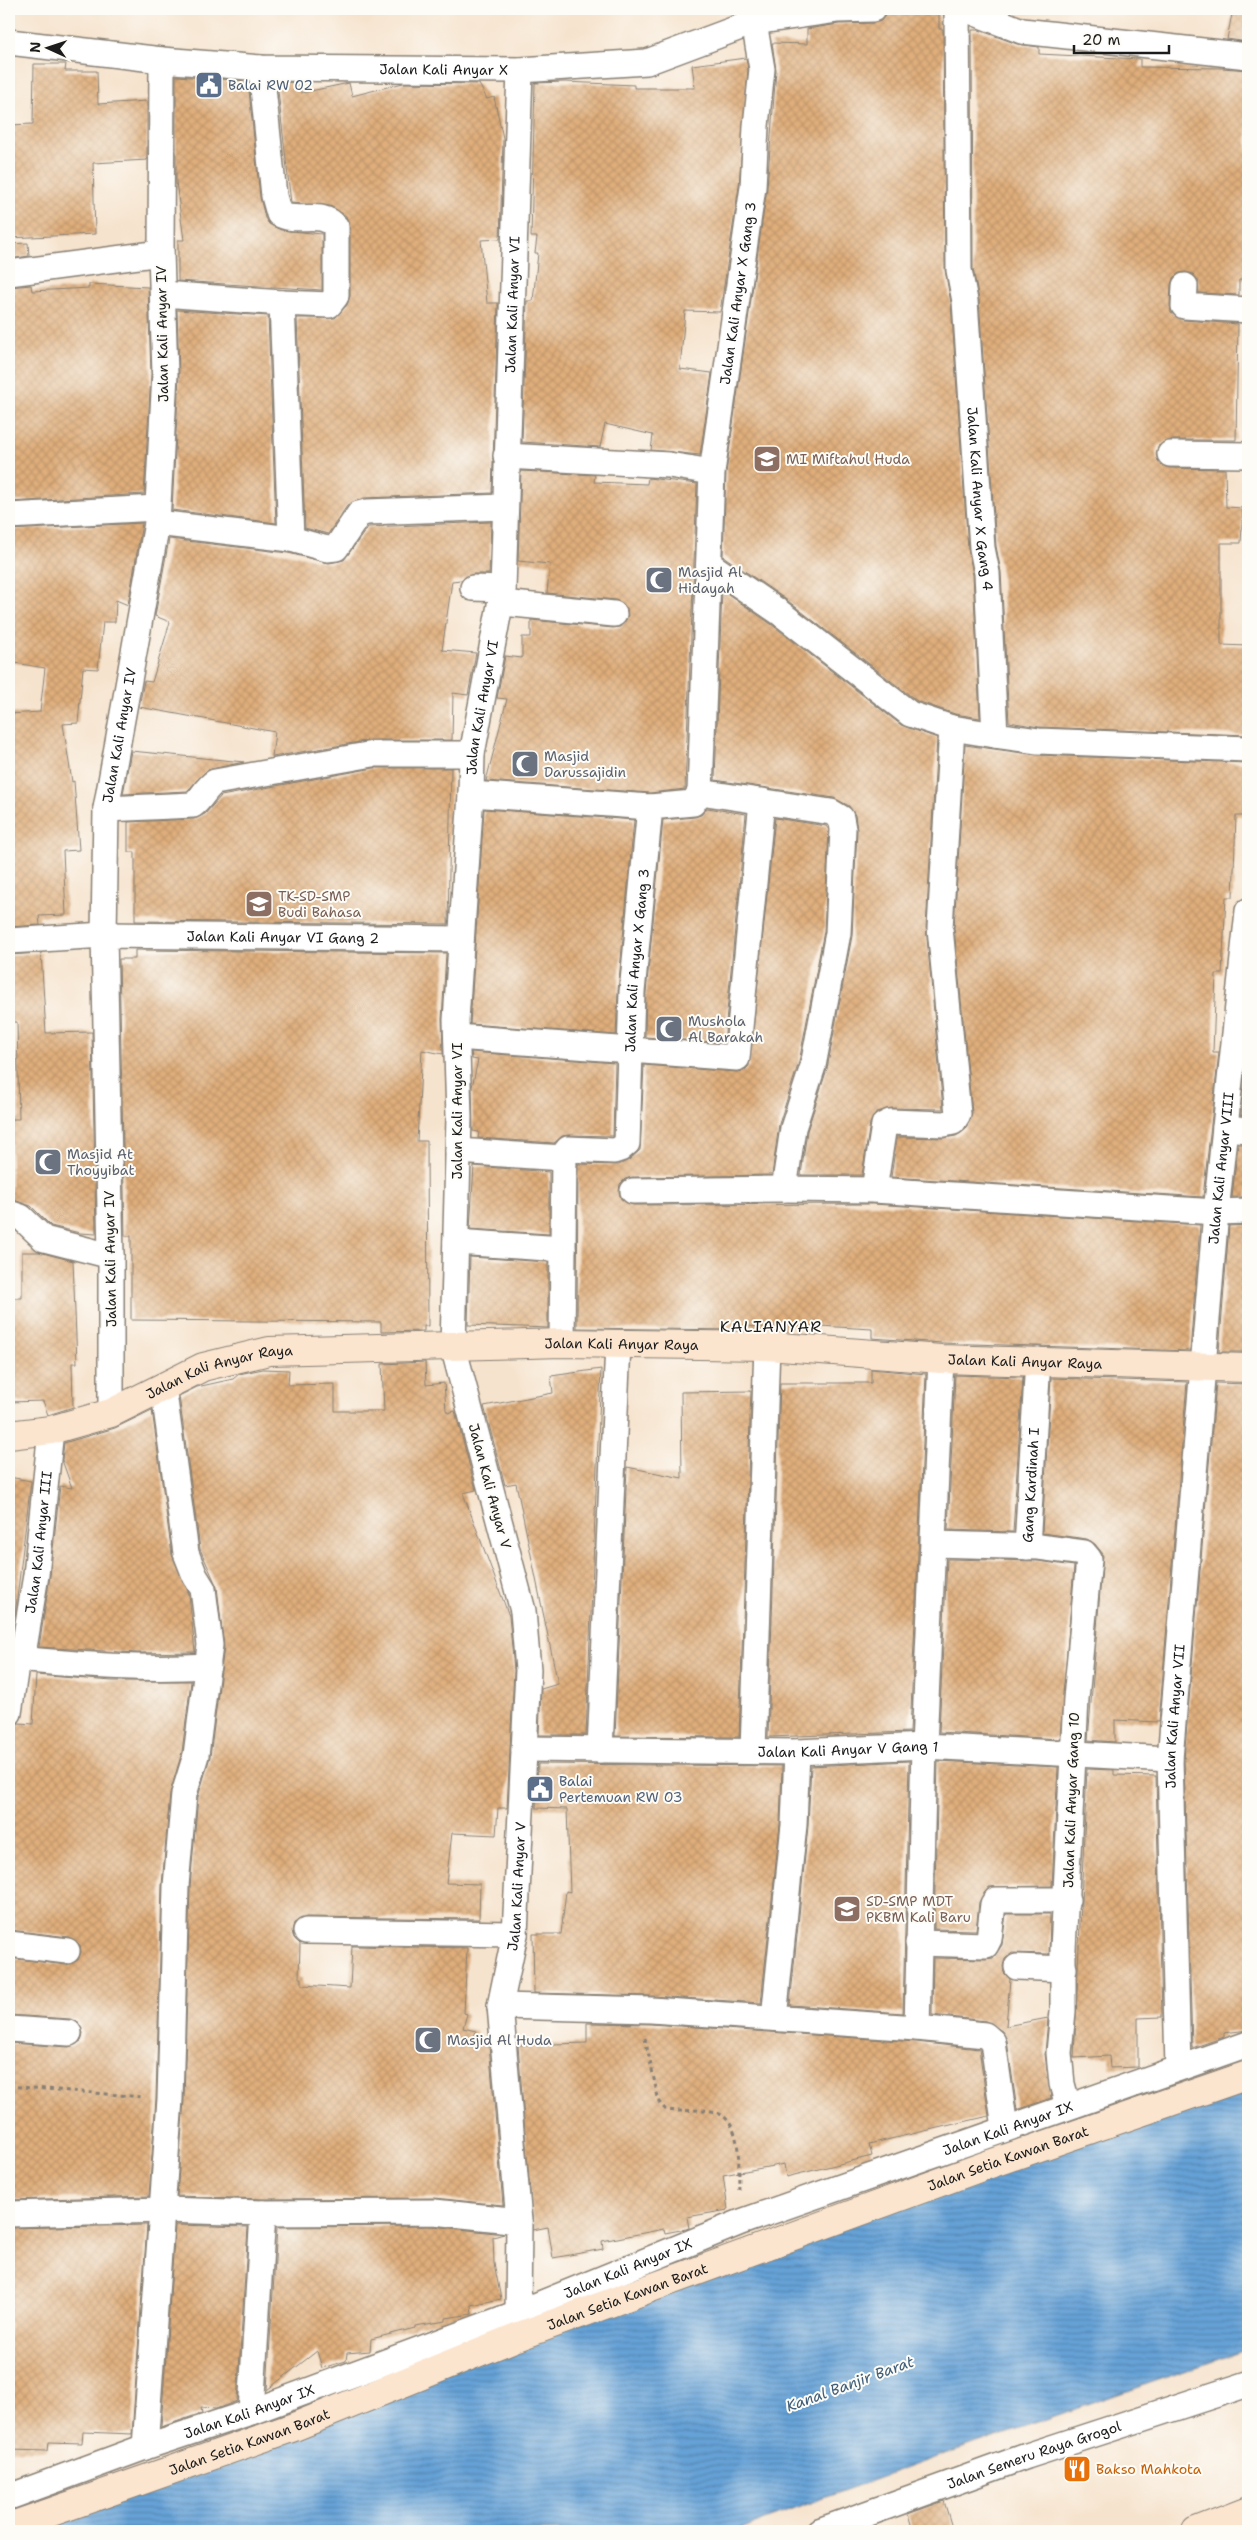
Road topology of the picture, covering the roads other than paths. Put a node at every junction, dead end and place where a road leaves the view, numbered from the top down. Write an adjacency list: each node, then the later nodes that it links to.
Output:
1 (873, 9): 4 (street, Jalan Kali Anyar X)
2 (956, 9): 29 (street, Jalan Kali Anyar X Gang 4)
3 (964, 9): 6 (street)
4 (754, 22): 9 (street, Jalan Kali Anyar X); 19 (street, Jalan Kali Anyar X Gang 3)
5 (9, 42): 7 (street, Jalan Kali Anyar X)
6 (1248, 56)
7 (162, 60): 8 (street, Jalan Kali Anyar X); 10 (street, Jalan Kali Anyar IV)
8 (261, 68): 9 (street, Jalan Kali Anyar X); 14 (street)
9 (520, 70): 17 (street, Jalan Kali Anyar VI)
10 (161, 253): 11 (street); 13 (street, Jalan Kali Anyar IV)
11 (9, 273)
12 (1185, 286): 15 (street)
13 (163, 294): 14 (street); 22 (street, Jalan Kali Anyar IV)
14 (282, 303): 23 (street)
15 (1248, 310)
16 (1170, 454): 18 (street)
17 (506, 456): 19 (street); 20 (street, Jalan Kali Anyar VI)
18 (1248, 456)
19 (712, 472): 24 (street, Jalan Kali Anyar X Gang 3)
20 (504, 507): 23 (street); 26 (street, Jalan Kali Anyar VI)
21 (9, 516): 22 (street)
22 (157, 516): 23 (street); 36 (street, Jalan Kali Anyar IV)
23 (290, 539)
24 (709, 564): 28 (street); 32 (street, Jalan Kali Anyar X Gang 3)
25 (473, 588): 26 (street)
26 (502, 596): 27 (street); 31 (street, Jalan Kali Anyar VI)
27 (614, 614)
28 (952, 728): 29 (street); 48 (street)
29 (995, 735): 30 (street)
30 (1248, 749)
31 (472, 754): 33 (street, Jalan Kali Anyar VI); 36 (street)
32 (700, 792): 34 (street); 35 (street)
33 (471, 794): 35 (street); 39 (street, Jalan Kali Anyar VI)
34 (762, 802): 42 (street); 47 (street)
35 (650, 807): 42 (street, Jalan Kali Anyar X Gang 3)
36 (106, 809): 38 (street, Jalan Kali Anyar IV)
37 (1248, 911): 43 (street, Jalan Kali Anyar VIII)
38 (104, 935): 39 (street, Jalan Kali Anyar VI Gang 2); 40 (street, Jalan Kali Anyar VI Gang 2); 55 (street, Jalan Kali Anyar IV)
39 (460, 939): 41 (street, Jalan Kali Anyar VI)
40 (9, 941)
41 (457, 1037): 42 (street); 45 (street, Jalan Kali Anyar VI)
42 (630, 1050): 46 (street, Jalan Kali Anyar X Gang 3)
43 (1241, 1051): 44 (street, Jalan Kali Anyar VIII)
44 (1237, 1129): 51 (street, Jalan Kali Anyar VIII)
45 (458, 1152): 46 (street); 53 (street, Jalan Kali Anyar VI)
46 (563, 1158): 54 (street)
47 (784, 1189): 48 (street); 49 (street)
48 (874, 1190): 51 (street)
49 (634, 1191)
50 (1248, 1211): 51 (street)
51 (1216, 1212): 62 (street, Jalan Kali Anyar VIII)
52 (9, 1213): 55 (street)
53 (456, 1242): 54 (street); 58 (street, Jalan Kali Anyar VI)
54 (563, 1249): 56 (street)
55 (111, 1256): 65 (street, Jalan Kali Anyar IV)
56 (562, 1343): 57 (street, Jalan Kali Anyar Raya); 58 (street, Jalan Kali Anyar Raya)
57 (618, 1344): 59 (street, Jalan Kali Anyar Raya); 75 (street)
58 (453, 1346): 64 (street, Jalan Kali Anyar Raya); 74 (street, Jalan Kali Anyar V)
59 (767, 1346): 60 (street, Jalan Kali Anyar Raya); 76 (street)
60 (941, 1359): 61 (street, Jalan Kali Anyar Raya); 68 (street)
61 (1038, 1360): 62 (street, Jalan Kali Anyar Raya); 69 (street, Gang Kardinah I)
62 (1202, 1365): 63 (street, Jalan Kali Anyar Raya); 79 (street, Jalan Kali Anyar VII)
63 (1248, 1368)
64 (162, 1386): 65 (street, Jalan Kali Anyar Raya); 71 (street)
65 (111, 1413): 66 (street, Jalan Kali Anyar Raya)
66 (51, 1430): 67 (street, Jalan Kali Anyar Raya); 70 (street, Jalan Kali Anyar III)
67 (9, 1434)
68 (934, 1544): 69 (street, Gang Kardinah I); 73 (street)
69 (1027, 1547): 78 (street, Jalan Kali Anyar Gang 10)
70 (17, 1646): 71 (street); 72 (street, Jalan Kali Anyar III)
71 (208, 1666): 98 (street)
72 (9, 1713)
73 (924, 1746): 77 (street, Jalan Kali Anyar V Gang 1); 78 (street, Jalan Kali Anyar V Gang 1); 83 (street)
74 (524, 1749): 75 (street, Jalan Kali Anyar V Gang 1); 82 (street, Jalan Kali Anyar V)
75 (600, 1750): 76 (street, Jalan Kali Anyar V Gang 1)
76 (753, 1750): 77 (street, Jalan Kali Anyar V Gang 1)
77 (797, 1752): 89 (street)
78 (1074, 1753): 79 (street, Jalan Kali Anyar V Gang 1); 80 (street, Jalan Kali Anyar Gang 10)
79 (1170, 1759): 94 (street, Jalan Kali Anyar VII)
80 (1067, 1900): 83 (street); 87 (street, Jalan Kali Anyar Gang 10)
81 (306, 1930): 82 (street)
82 (515, 1934): 88 (street, Jalan Kali Anyar V)
83 (918, 1942): 90 (street)
84 (9, 1944): 85 (street)
85 (67, 1951)
86 (1017, 1967): 87 (street)
87 (1064, 1969): 96 (street, Jalan Kali Anyar Gang 10)
88 (500, 2006): 89 (street); 101 (street, Jalan Kali Anyar V)
89 (774, 2018): 90 (street)
90 (917, 2028): 97 (street)
91 (9, 2029): 92 (street)
92 (69, 2033)
93 (1248, 2044): 94 (street, Jalan Kali Anyar IX)
94 (1178, 2068): 96 (street, Jalan Kali Anyar IX)
95 (1248, 2075): 108 (street, Jalan Setia Kawan Barat)
96 (1068, 2106): 97 (street, Jalan Kali Anyar IX)
97 (1005, 2128): 102 (street, Jalan Kali Anyar IX)
98 (164, 2210): 99 (street); 100 (street); 105 (street)
99 (263, 2212): 101 (street); 104 (street)
100 (9, 2214)
101 (518, 2221): 102 (street, Jalan Kali Anyar V)
102 (518, 2313): 104 (street, Jalan Kali Anyar IX)
103 (1248, 2384): 109 (street, Jalan Semeru Raya Grogol)
104 (251, 2412): 105 (street, Jalan Kali Anyar IX)
105 (145, 2447): 106 (street, Jalan Kali Anyar IX)
106 (9, 2496)
107 (1248, 2511): 110 (street)
108 (9, 2527)
109 (819, 2531)
110 (1196, 2531)

